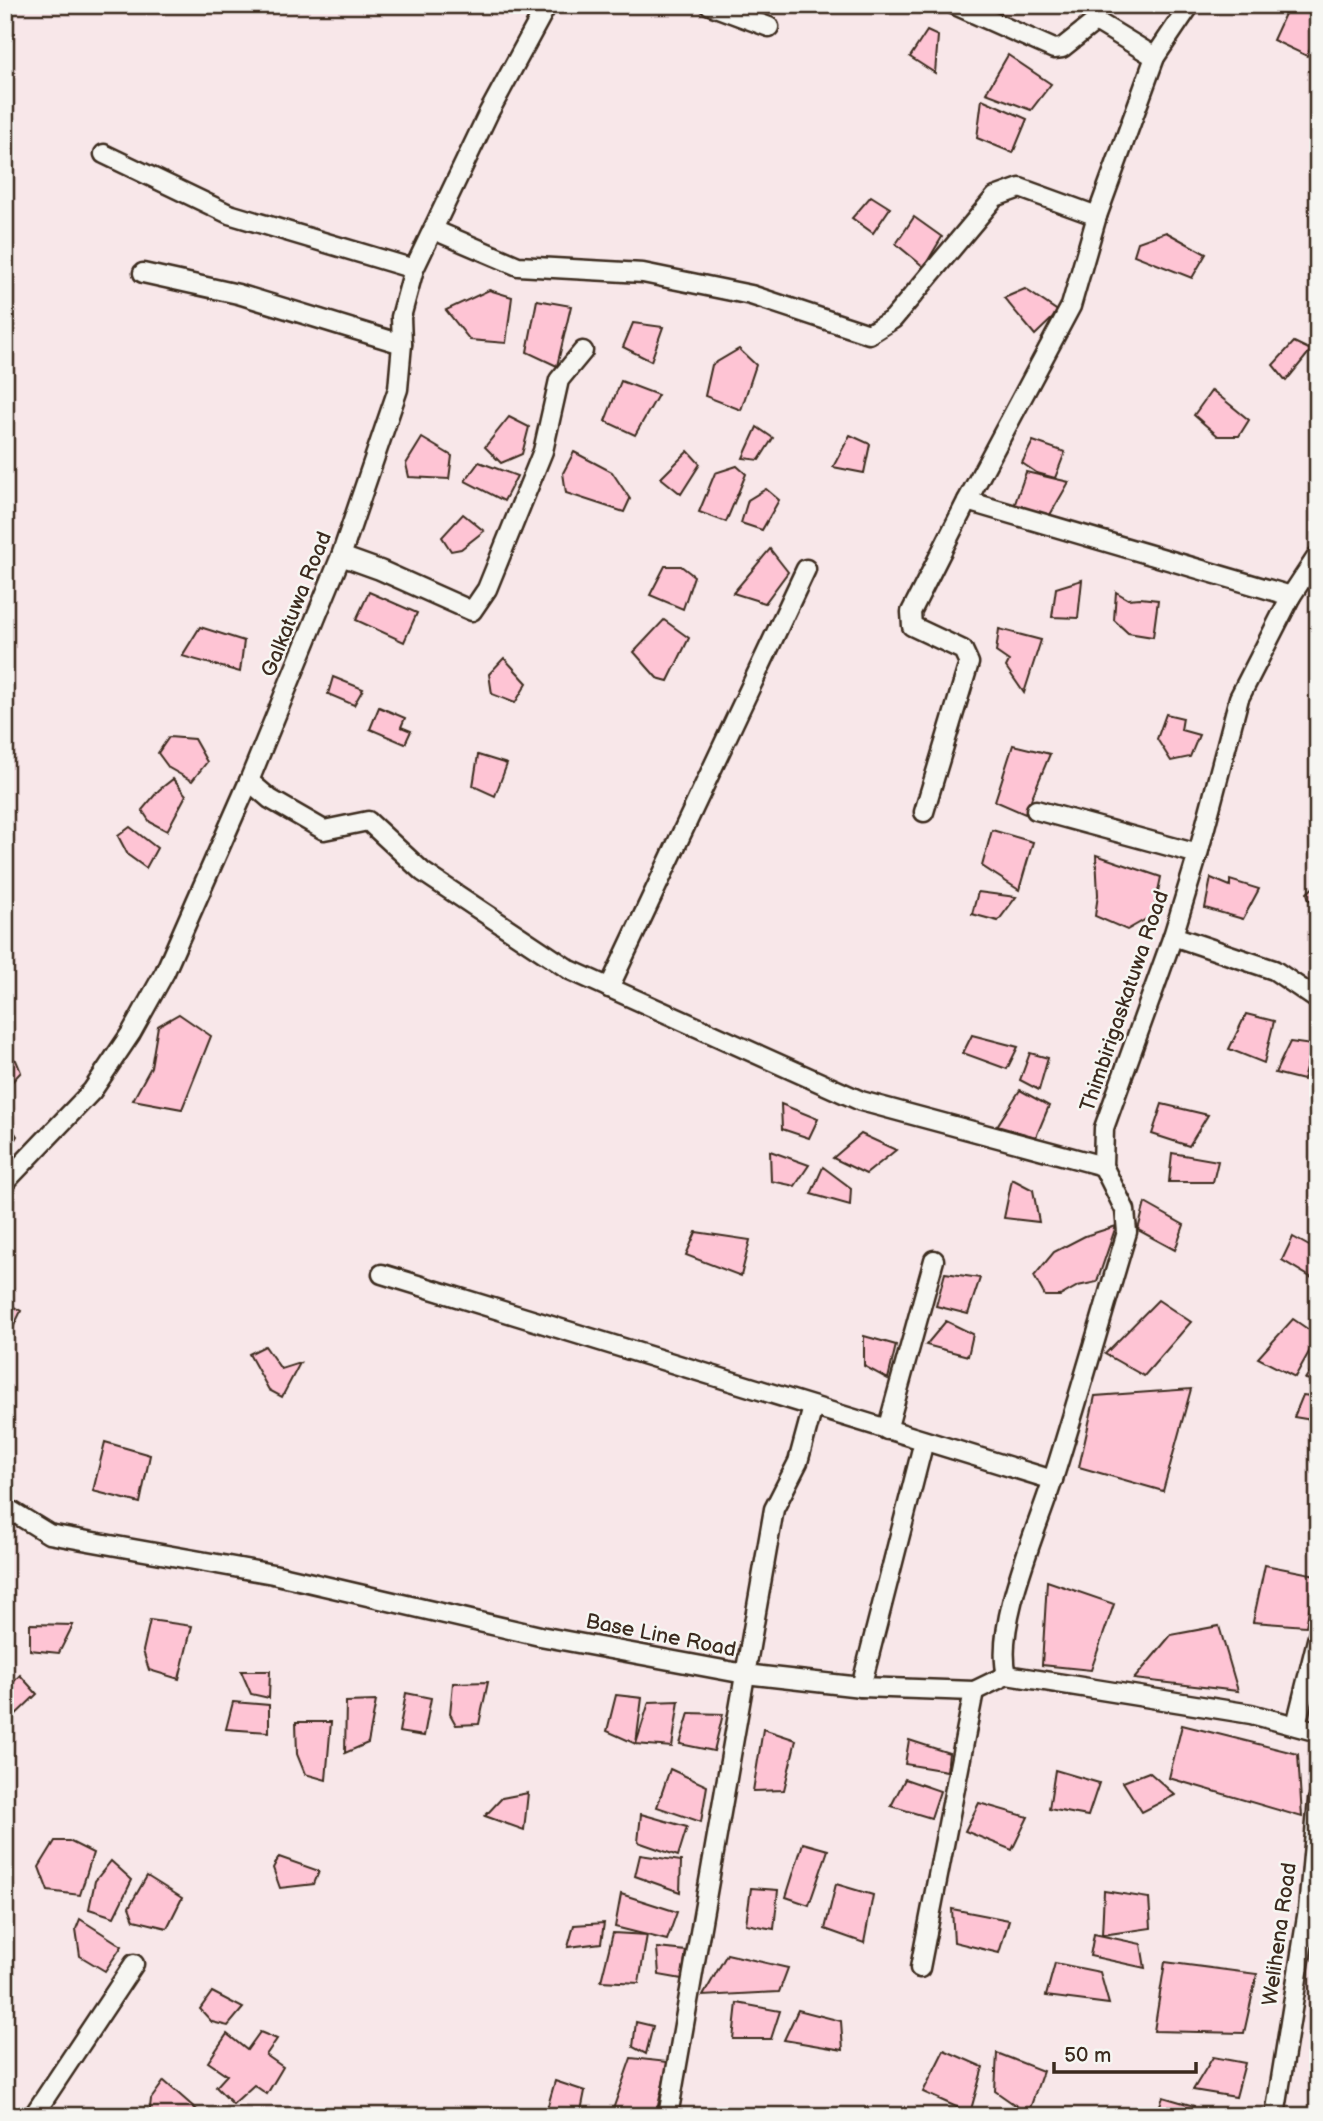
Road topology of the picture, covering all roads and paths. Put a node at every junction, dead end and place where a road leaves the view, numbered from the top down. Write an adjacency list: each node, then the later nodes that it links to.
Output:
1 (547, 5): 9 (street, Galkatuwa Road)
2 (710, 5): 5 (street)
3 (955, 5): 6 (street)
4 (1191, 5): 6 (street)
5 (769, 27)
6 (1155, 57): 8 (street)
7 (104, 154): 10 (street)
8 (1097, 216): 9 (street); 14 (street)
9 (434, 230): 10 (street, Galkatuwa Road)
10 (414, 269): 12 (street, Galkatuwa Road)
11 (143, 273): 12 (street)
12 (402, 344): 16 (street, Galkatuwa Road)
13 (583, 351): 16 (street)
14 (967, 501): 18 (street); 21 (street)
15 (1318, 555): 18 (street, Thimbirigaskatuwa Road)
16 (341, 556): 19 (street, Galkatuwa Road)
17 (806, 569): 24 (street)
18 (1291, 596): 22 (street, Thimbirigaskatuwa Road)
19 (249, 781): 24 (street); 27 (street, Galkatuwa Road)
20 (1036, 810): 22 (street)
21 (924, 811)
22 (1198, 854): 23 (street, Thimbirigaskatuwa Road)
23 (1173, 936): 25 (street); 26 (street, Thimbirigaskatuwa Road)
24 (609, 988): 26 (street)
25 (1318, 1000)
26 (1103, 1166): 33 (street, Thimbirigaskatuwa Road)
27 (5, 1182)
28 (934, 1260): 31 (street)
29 (383, 1274): 30 (street)
30 (813, 1407): 31 (street); 36 (street)
31 (887, 1430): 32 (street)
32 (924, 1441): 33 (street); 38 (street)
33 (1053, 1480): 37 (street, Thimbirigaskatuwa Road)
34 (5, 1507): 36 (street, Base Line Road)
35 (1318, 1636): 40 (street)
36 (745, 1674): 38 (street, Base Line Road); 47 (street)
37 (1007, 1675): 39 (street, Base Line Road); 40 (street)
38 (861, 1686): 39 (street, Base Line Road)
39 (974, 1691): 45 (street)
40 (1296, 1725): 41 (street)
41 (1318, 1732)
42 (1318, 1803): 43 (street, Welihena Road)
43 (1312, 1921): 48 (street, Welihena Road)
44 (134, 1964): 46 (street)
45 (920, 1968)
46 (33, 2116)
47 (668, 2116)
48 (1275, 2116)

